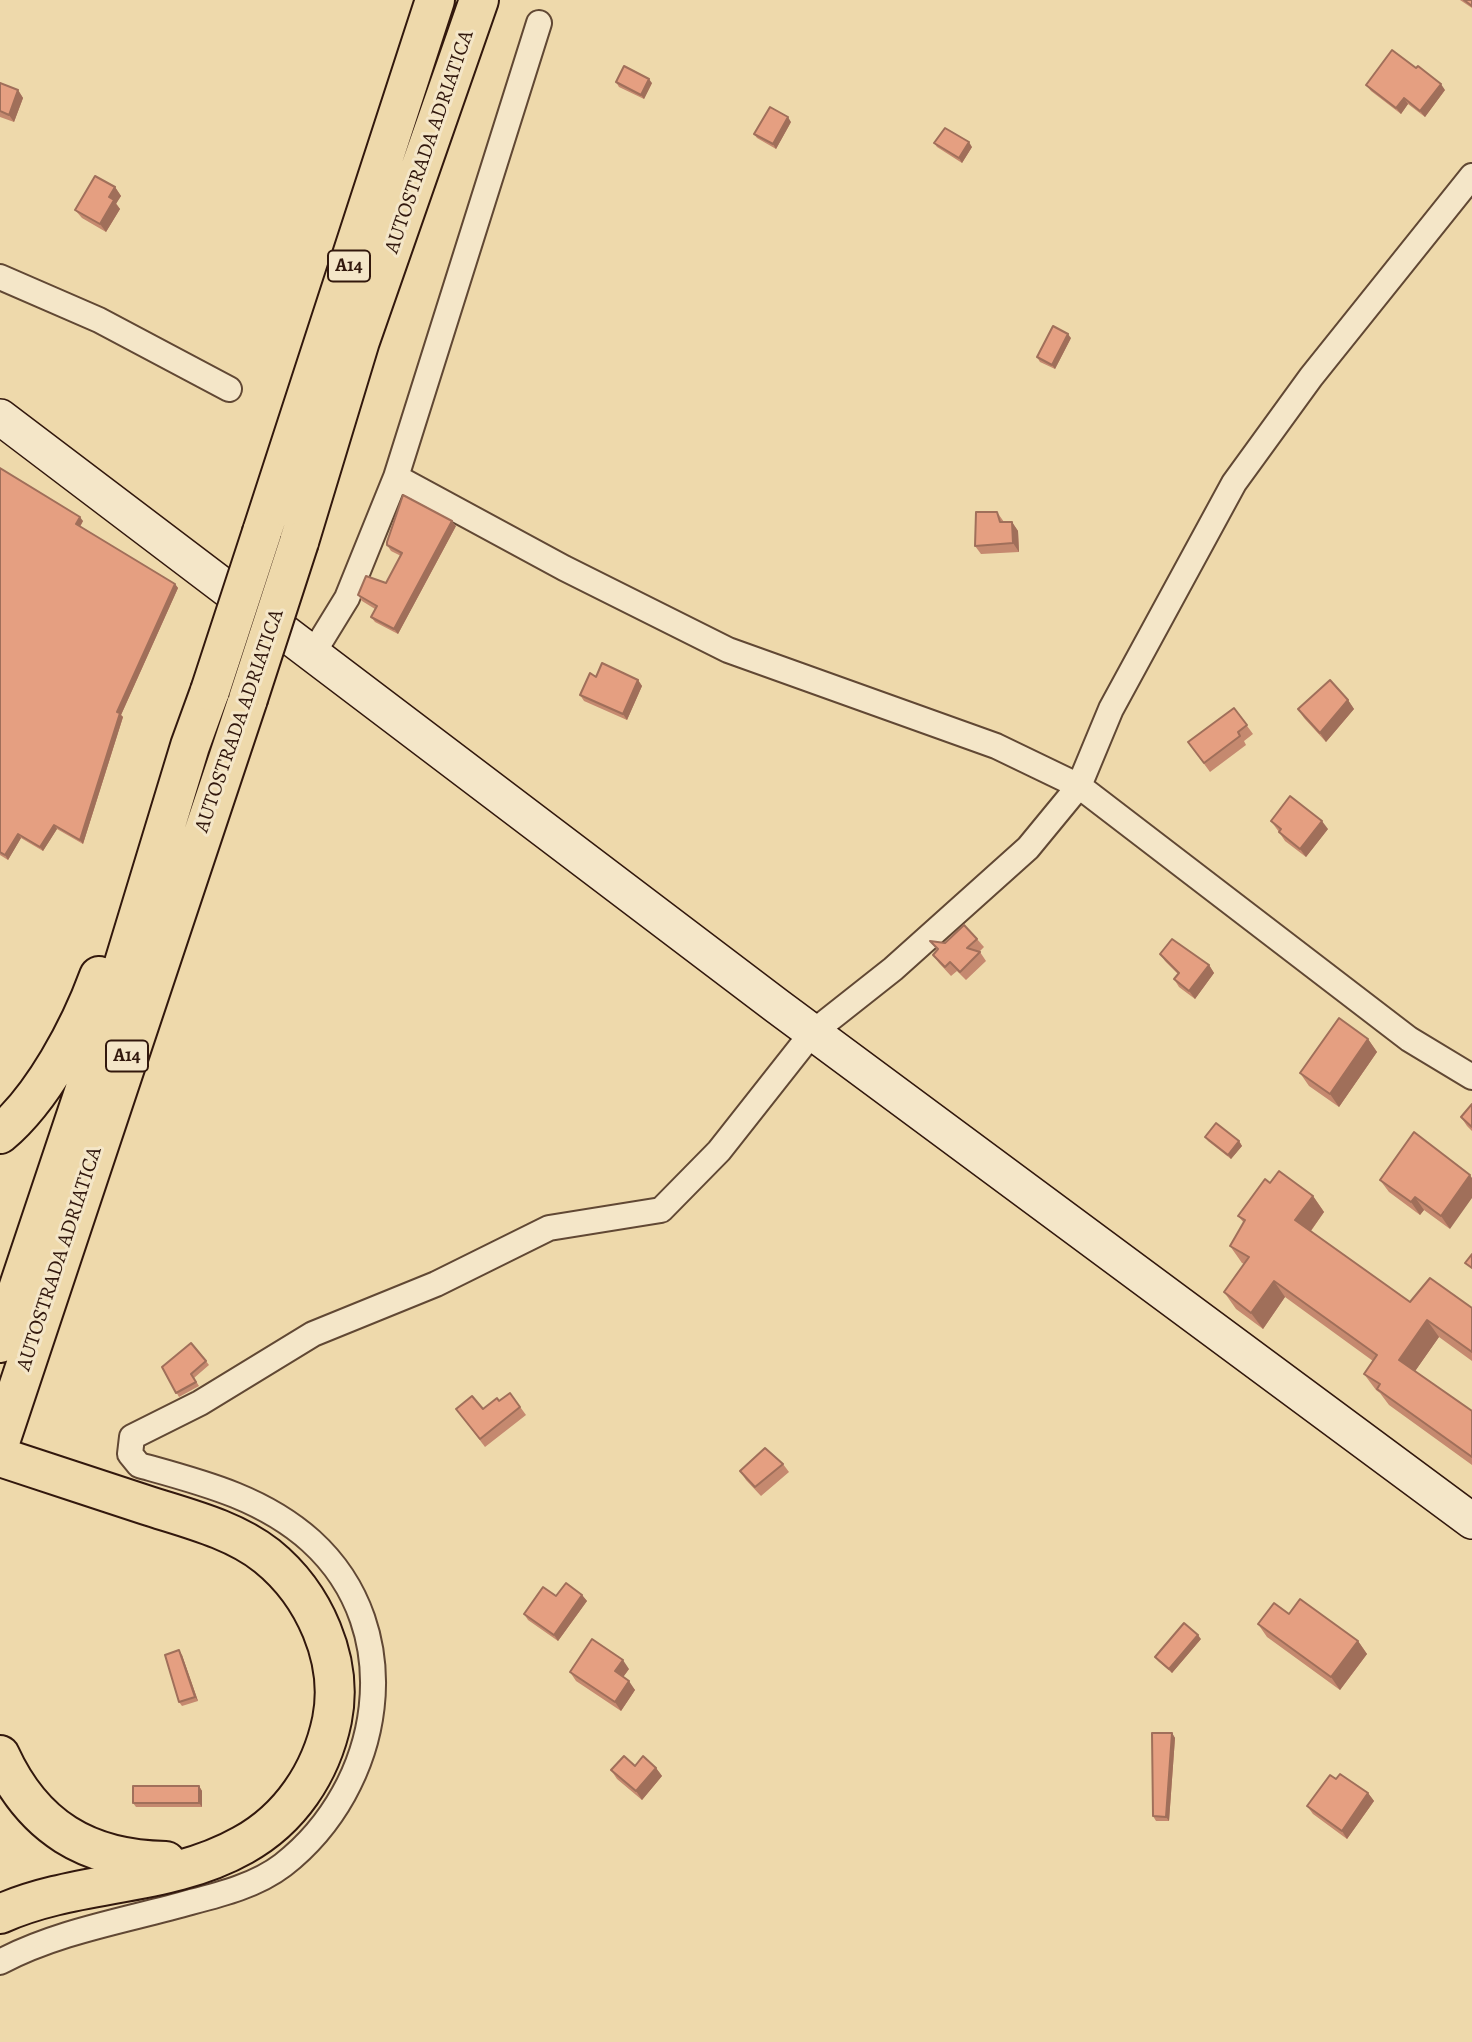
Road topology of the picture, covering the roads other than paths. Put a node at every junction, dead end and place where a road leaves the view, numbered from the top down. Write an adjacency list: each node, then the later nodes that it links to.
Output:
1 (435, 0): 10 (highway, AUTOSTRADA ADRIATICA / A14, bridge)
2 (479, 0): 16 (highway, AUTOSTRADA ADRIATICA / A14, bridge)
3 (539, 23): 8 (street)
4 (1472, 176): 11 (street)
5 (0, 277): 6 (street)
6 (229, 389)
7 (0, 417): 9 (main road)
8 (396, 477): 9 (street); 11 (street)
9 (312, 655): 12 (main road)
10 (190, 746): 14 (highway, A14); 15 (highway, AUTOSTRADA ADRIATICA / A14)
11 (1079, 786): 12 (street); 13 (street)
12 (812, 1033): 18 (main road); 22 (street)
13 (1472, 1077)
14 (0, 1134)
15 (0, 1343)
16 (4, 1428)
17 (0, 1457): 20 (highway)
18 (1472, 1521)
19 (0, 1755): 20 (highway)
20 (217, 1856): 21 (highway)
21 (0, 1914)
22 (0, 1962)

